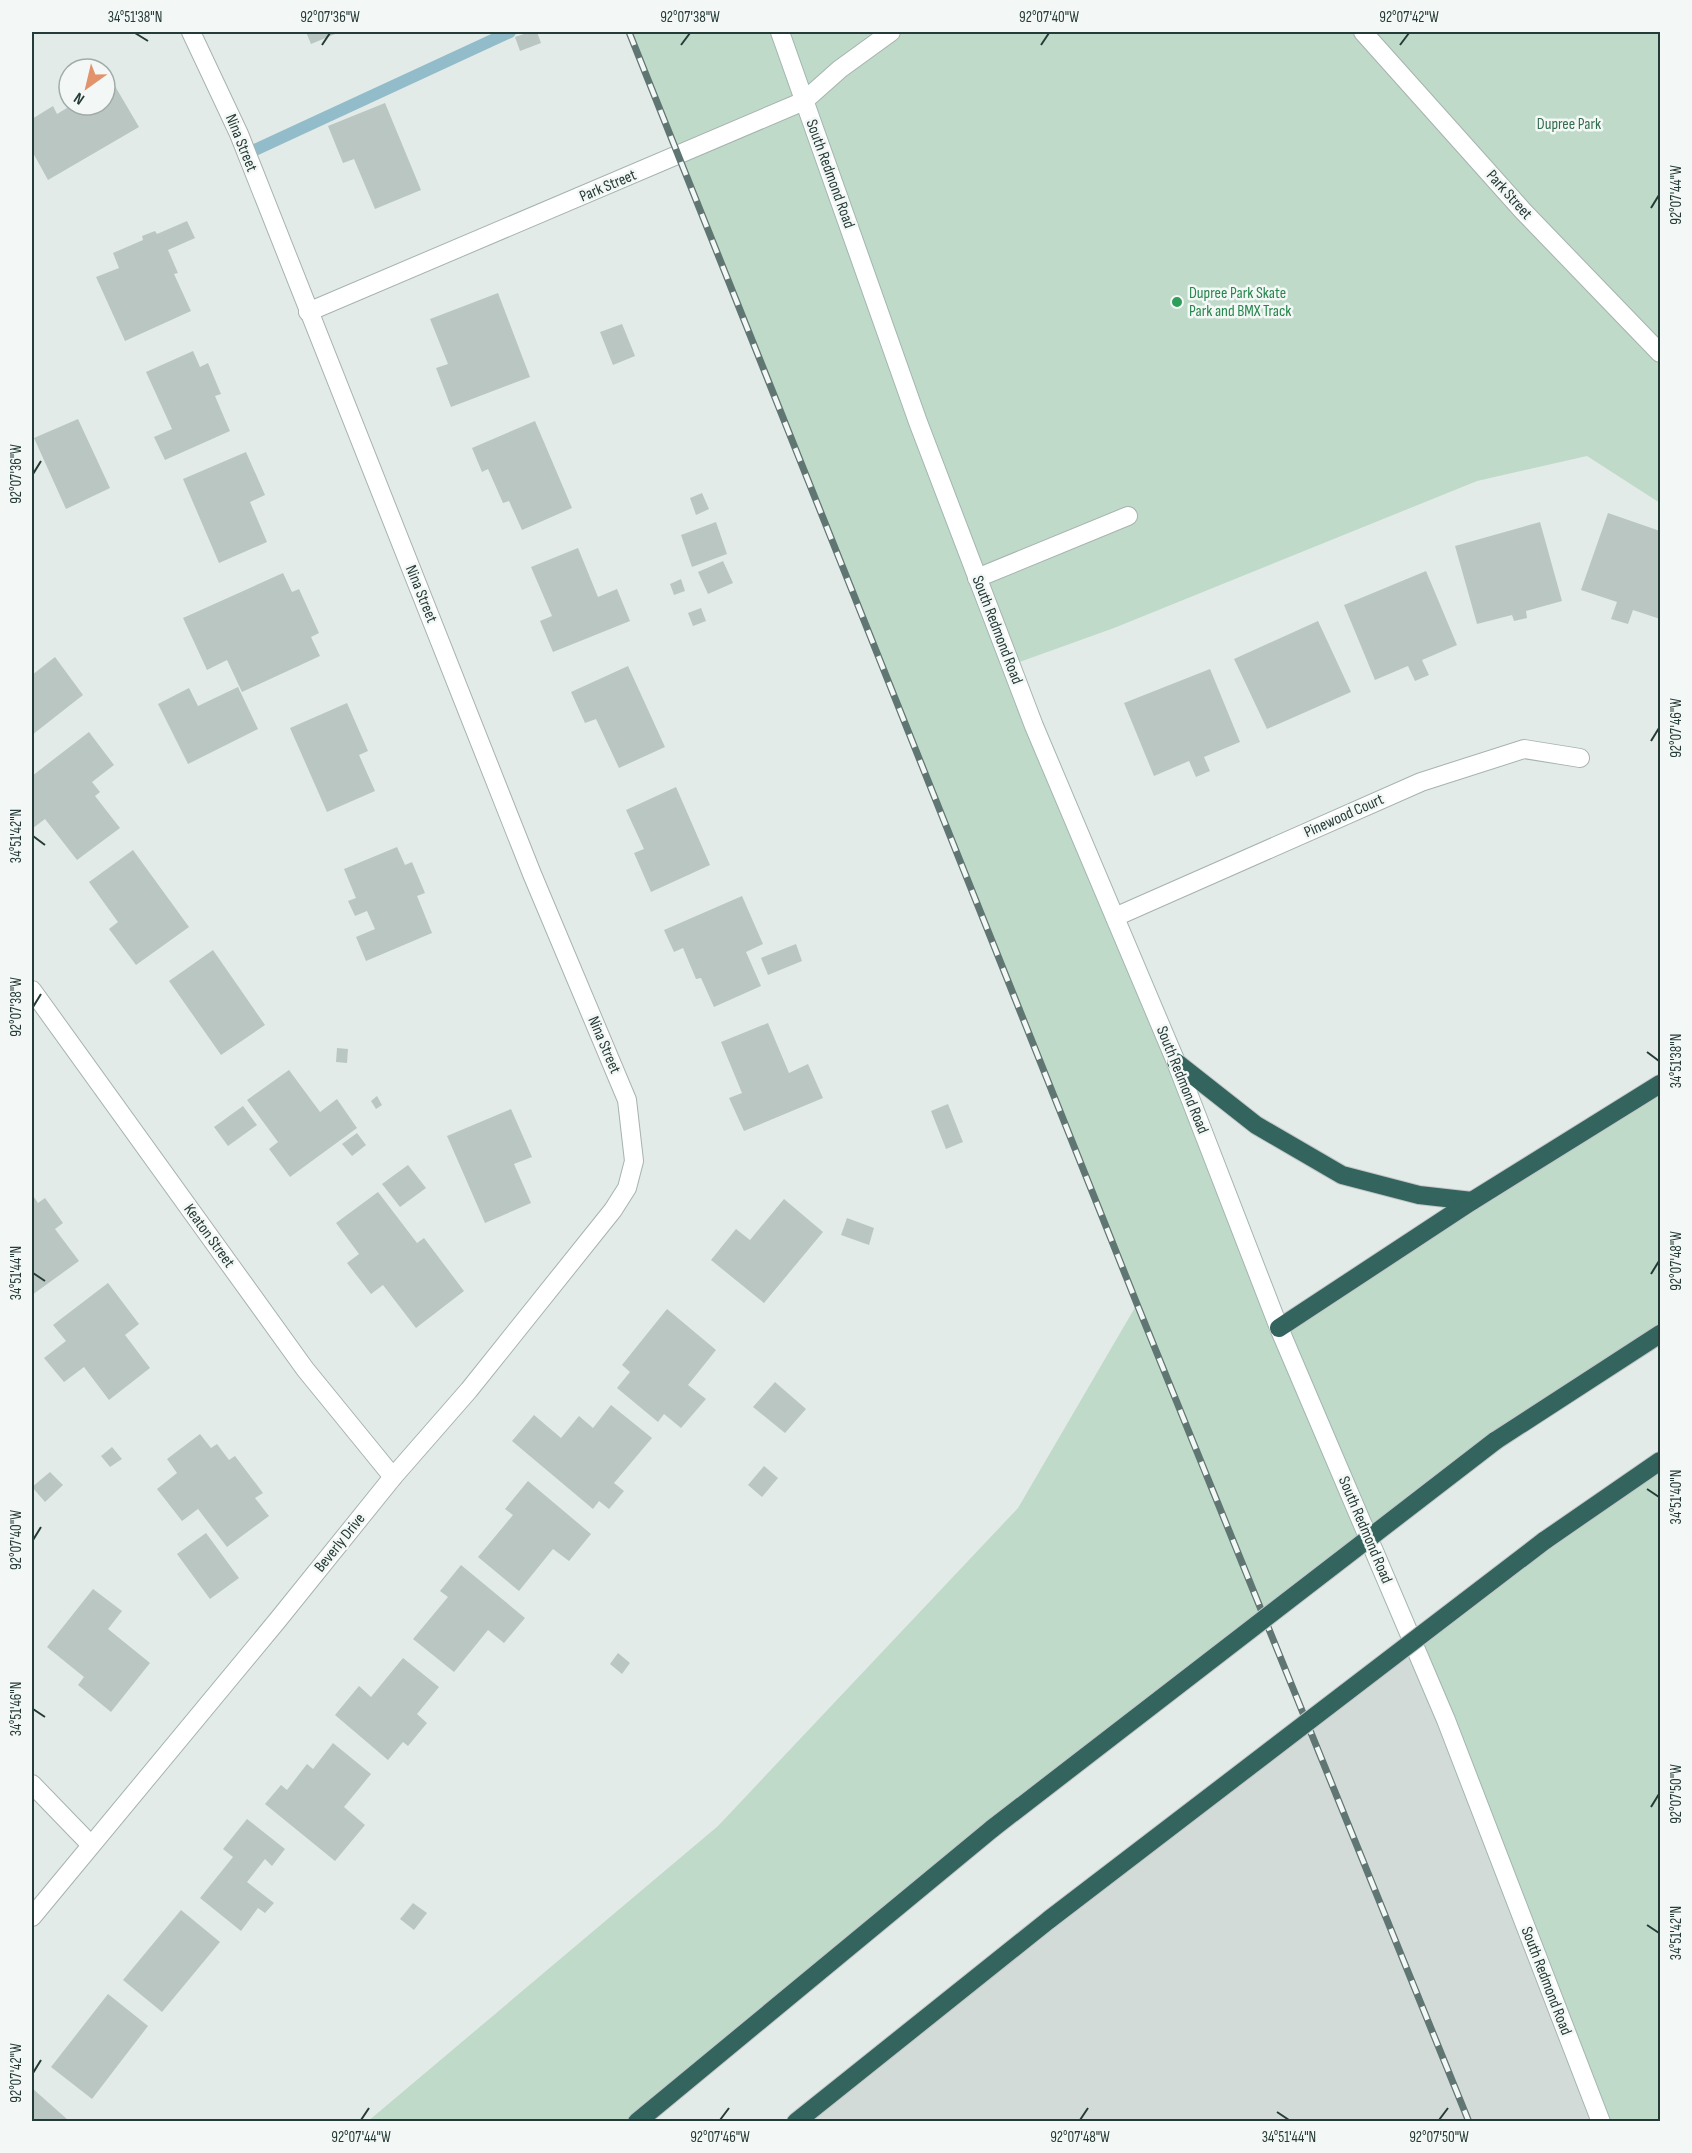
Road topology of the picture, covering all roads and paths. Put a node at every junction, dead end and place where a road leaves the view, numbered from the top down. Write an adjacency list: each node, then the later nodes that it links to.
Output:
1 (191, 32): 6 (street, Nina Street)
2 (780, 32): 5 (street, South Redmond Road)
3 (891, 32): 5 (street, Park Street)
4 (1362, 32): 7 (street, Park Street)
5 (804, 101): 6 (street, Park Street); 9 (street, South Redmond Road)
6 (308, 312): 15 (street, Nina Street)
7 (1660, 353)
8 (1128, 516): 9 (street)
9 (977, 578): 11 (street, South Redmond Road)
10 (1580, 758): 11 (street, Pinewood Court)
11 (1115, 917): 13 (street, South Redmond Road)
12 (32, 990): 20 (street, Keaton Street)
13 (1176, 1062): 16 (highway); 17 (street, South Redmond Road)
14 (1660, 1084): 16 (highway)
15 (634, 1161): 20 (street, Beverly Drive)
16 (1472, 1201): 17 (highway)
17 (1279, 1329): 26 (street, South Redmond Road)
18 (1660, 1334): 24 (highway, bridge)
19 (1660, 1461): 25 (highway, bridge)
20 (393, 1477): 22 (street, Beverly Drive)
21 (32, 1784): 22 (street)
22 (91, 1845): 23 (street, Beverly Drive)
23 (32, 1917)
24 (637, 2121)
25 (796, 2121)
26 (1601, 2121)

